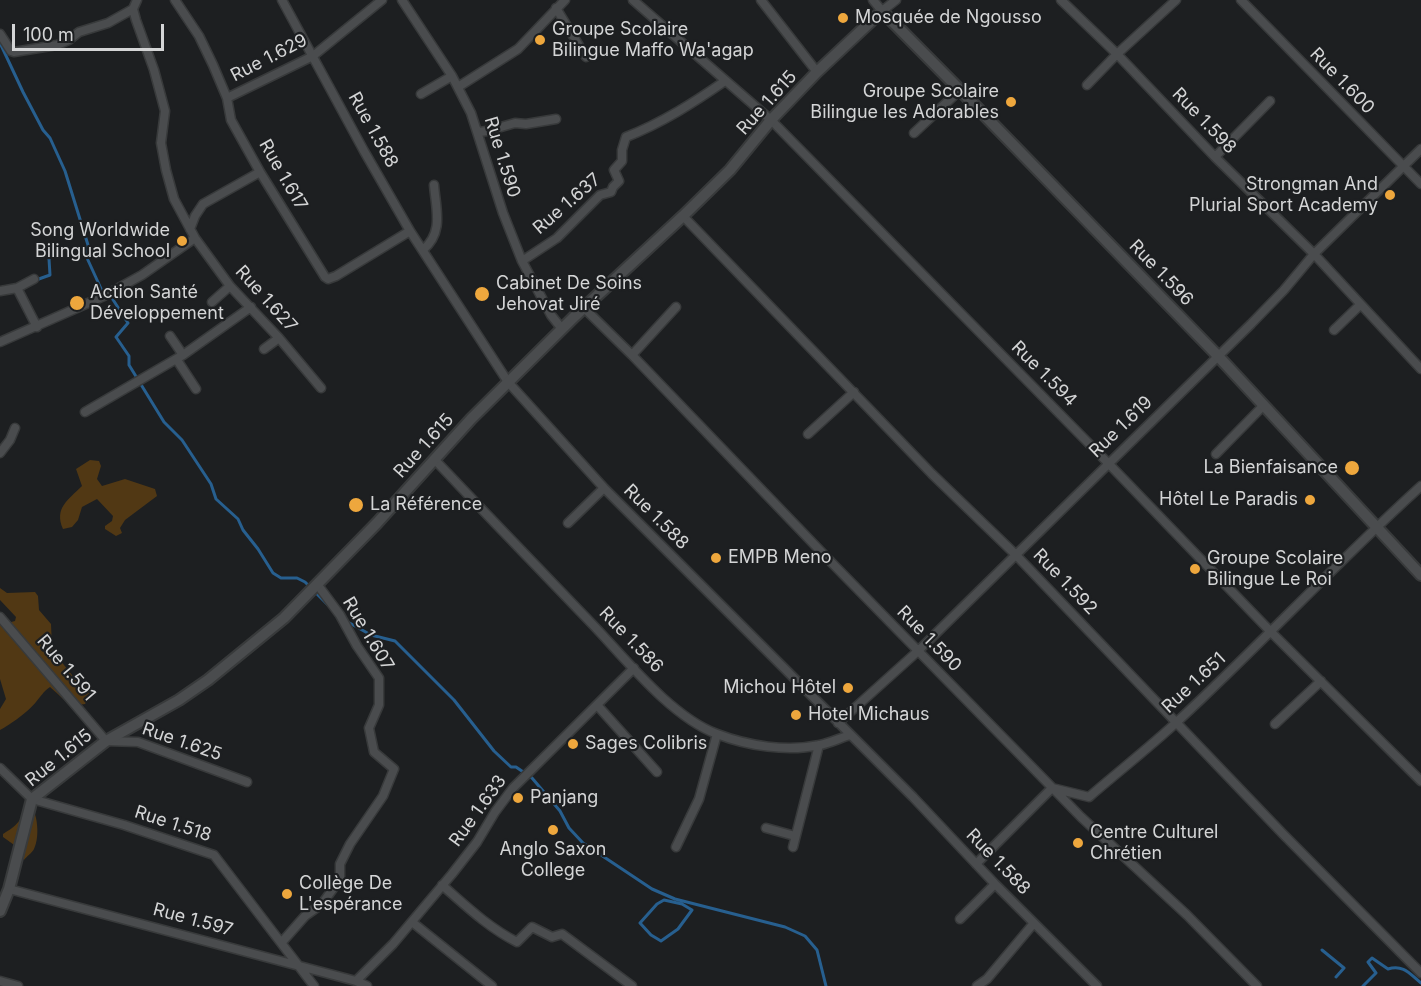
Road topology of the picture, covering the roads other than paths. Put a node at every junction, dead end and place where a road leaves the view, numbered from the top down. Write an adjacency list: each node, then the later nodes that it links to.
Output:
1 (175, 0): 27 (street, Rue 1.617)
2 (382, 0): 18 (street, Rue 1.629)
3 (402, 0): 21 (street, Rue 1.590)
4 (565, 0): 14 (street)
5 (633, 0): 22 (street, Rue 1.594)
6 (760, 0): 20 (street)
7 (873, 0): 15 (street, Rue 1.596)
8 (896, 0): 15 (street, Rue 1.615)
9 (1061, 0): 17 (street, Rue 1.598)
10 (1176, 0): 17 (street)
11 (1241, 0): 35 (street, Rue 1.600)
12 (284, 1): 18 (street, Rue 1.588)
13 (135, 4): 16 (street); 40 (street, Rue 1.627)
14 (556, 8): 19 (street); 24 (street)
15 (882, 11): 20 (street, Rue 1.615); 25 (street, Rue 1.596)
16 (0, 34)
17 (1117, 54): 23 (street); 34 (street, Rue 1.598)
18 (313, 56): 27 (street, Rue 1.629); 41 (street, Rue 1.588)
19 (586, 57)
20 (817, 72): 30 (street, Rue 1.615)
21 (452, 76): 24 (street, Rue 1.590); 26 (street)
22 (725, 81): 30 (street, Rue 1.594); 45 (street, Rue 1.637)
23 (1087, 85)
24 (458, 87): 31 (street, Rue 1.590)
25 (960, 90): 32 (street); 63 (street, Rue 1.596)
26 (421, 94)
27 (227, 98): 36 (street, Rue 1.617)
28 (1270, 101): 34 (street)
29 (556, 119): 31 (street)
30 (771, 120): 39 (street, Rue 1.615); 77 (street, Rue 1.594)
31 (478, 132): 45 (street, Rue 1.590)
32 (914, 133)
33 (1421, 149): 35 (street, Rue 1.619)
34 (1215, 157): 44 (street, Rue 1.598)
35 (1403, 168): 37 (street, Rue 1.600); 44 (street, Rue 1.619)
36 (260, 172): 40 (street); 41 (street, Rue 1.617)
37 (1421, 184)
38 (434, 185): 43 (street)
39 (683, 216): 54 (street, Rue 1.615); 69 (street, Rue 1.592)
40 (190, 229): 42 (street, Rue 1.627)
41 (410, 231): 43 (street, Rue 1.588)
42 (195, 238): 47 (street, Rue 1.627); 55 (street)
43 (423, 250): 66 (street, Rue 1.588)
44 (1314, 254): 51 (street, Rue 1.598); 63 (street, Rue 1.619)
45 (522, 261): 56 (street, Rue 1.590)
46 (34, 279): 48 (street)
47 (230, 286): 50 (street); 52 (street, Rue 1.627)
48 (17, 288): 49 (street); 55 (street)
49 (0, 291)
50 (212, 302)
51 (1359, 305): 57 (street); 65 (street, Rue 1.598)
52 (251, 307): 59 (street, Rue 1.627); 64 (street)
53 (676, 307): 62 (street)
54 (584, 308): 56 (street, Rue 1.615); 62 (street, Rue 1.590)
55 (37, 327): 60 (street)
56 (562, 329): 66 (street, Rue 1.615)
57 (1334, 330)
58 (170, 336): 64 (street)
59 (279, 338): 61 (street); 67 (street, Rue 1.627)
60 (0, 342)
61 (264, 349)
62 (632, 355): 87 (street, Rue 1.590)
63 (1218, 356): 70 (street, Rue 1.596); 77 (street, Rue 1.619)
64 (180, 358): 68 (street); 71 (street)
65 (1421, 369)
66 (508, 382): 76 (street, Rue 1.615); 79 (street, Rue 1.588)
67 (321, 388)
68 (196, 389)
69 (854, 392): 73 (street); 82 (street, Rue 1.592)
70 (1264, 405): 75 (street); 81 (street, Rue 1.596)
71 (85, 412)
72 (15, 428): 74 (street)
73 (808, 434)
74 (0, 453)
75 (1216, 454)
76 (435, 460): 84 (street, Rue 1.615); 88 (street, Rue 1.586)
77 (1108, 463): 82 (street, Rue 1.619); 86 (street, Rue 1.594)
78 (1421, 486): 81 (street, Rue 1.651)
79 (604, 488): 80 (street); 92 (street, Rue 1.588)
80 (568, 523)
81 (1376, 527): 83 (street, Rue 1.596); 86 (street, Rue 1.651)
82 (1015, 554): 87 (street, Rue 1.619); 91 (street, Rue 1.592)
83 (1421, 575)
84 (317, 584): 96 (street, Rue 1.615); 116 (street, Rue 1.607)
85 (0, 617): 96 (street, Rue 1.591)
86 (1271, 632): 89 (street, Rue 1.594); 91 (street, Rue 1.651)
87 (918, 651): 92 (street, Rue 1.619); 102 (street, Rue 1.590)
88 (634, 668): 90 (street, Rue 1.633); 94 (street, Rue 1.586)
89 (1321, 681): 93 (street); 100 (street, Rue 1.594)
90 (597, 705): 99 (street); 110 (street, Rue 1.633)
91 (1177, 722): 102 (street, Rue 1.651); 118 (street, Rue 1.592)
92 (838, 723): 95 (street, Rue 1.588)
93 (1275, 724)
94 (717, 734): 97 (street, Rue 1.586); 106 (street)
95 (850, 735): 97 (street, Rue 1.586); 108 (street, Rue 1.588)
96 (106, 741): 101 (street, Rue 1.625); 103 (street, Rue 1.615)
97 (819, 745): 105 (street)
98 (0, 768): 103 (street)
99 (657, 772)
100 (1421, 781)
101 (247, 782)
102 (1052, 788): 108 (street); 128 (street, Rue 1.590)
103 (32, 799): 111 (street, Rue 1.615); 116 (street, Rue 1.518)
104 (766, 828): 105 (street)
105 (795, 836): 107 (street)
106 (676, 847)
107 (794, 847)
108 (976, 864): 109 (street, Rue 1.588)
109 (995, 884): 113 (street); 115 (street, Rue 1.588)
110 (442, 885): 114 (street, Rue 1.633); 125 (street)
111 (9, 889): 112 (street, Rue 1.615); 117 (street, Rue 1.597)
112 (0, 911)
113 (960, 919)
114 (412, 922): 120 (street, Rue 1.633); 124 (street)
115 (1034, 923): 126 (street); 127 (street, Rue 1.588)
116 (282, 942): 117 (street, Rue 1.518)
117 (301, 967): 120 (street, Rue 1.597); 122 (street, Rue 1.518)
118 (1421, 973)
119 (0, 981): 121 (street)
120 (356, 981): 123 (street, Rue 1.597)
121 (18, 986)
122 (314, 986)
123 (367, 986)
124 (492, 986)
125 (632, 986)
126 (977, 986)
127 (1097, 986)
128 (1257, 986)

